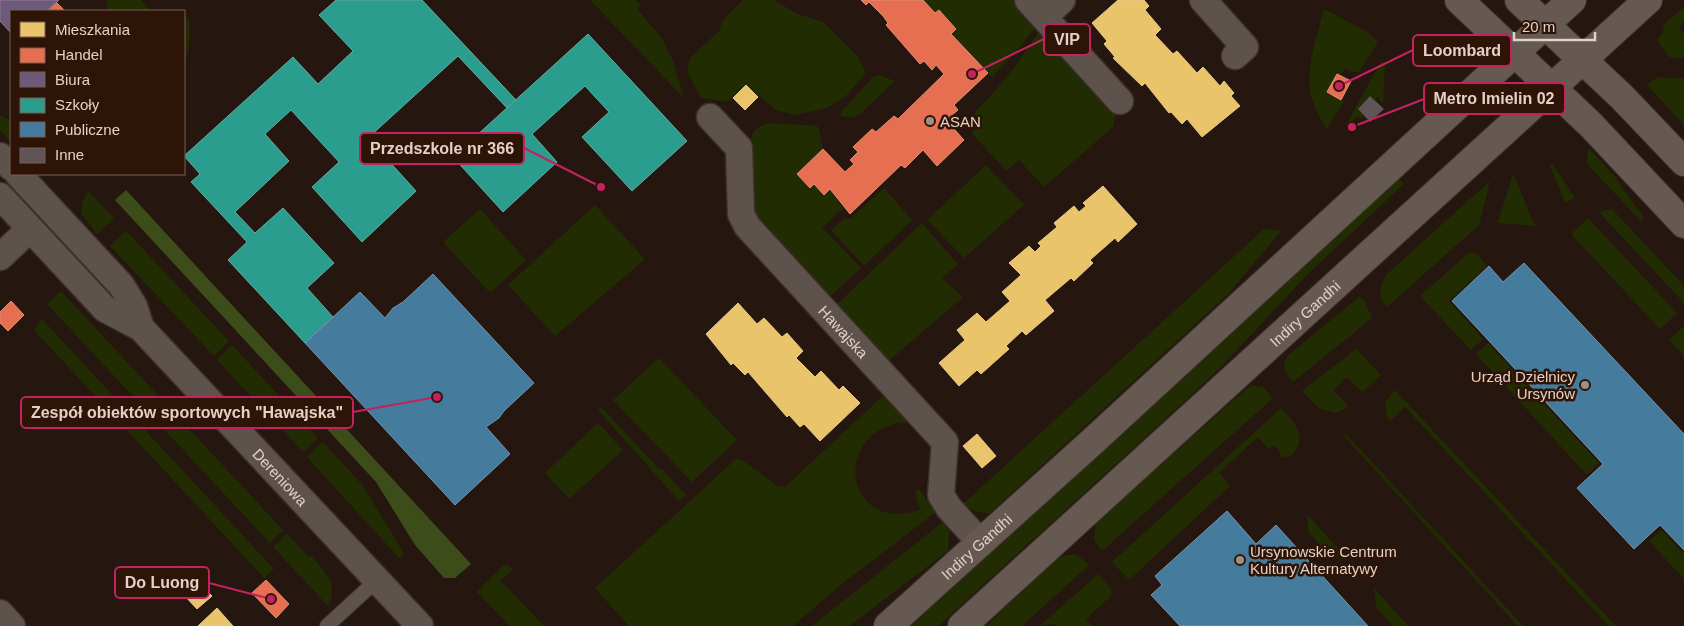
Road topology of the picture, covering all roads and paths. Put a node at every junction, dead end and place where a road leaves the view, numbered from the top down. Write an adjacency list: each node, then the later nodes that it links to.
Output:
1 (1203, 0): 9 (street)
2 (1459, 0): 8 (street)
3 (1519, 0): 7 (street)
4 (1572, 0): 7 (street, Indiry Gandhi)
5 (1648, 0): 10 (street, Indiry Gandhi)
6 (1045, 6): 12 (street)
7 (1546, 24): 8 (street, Indiry Gandhi); 10 (street)
8 (1514, 52): 11 (street); 23 (street, Indiry Gandhi)
9 (1235, 56)
10 (1583, 59): 11 (street, Indiry Gandhi); 15 (street)
11 (1552, 87): 19 (street); 30 (street, Indiry Gandhi)
12 (1120, 101)
13 (710, 117): 23 (street, Hawajska)
14 (0, 156): 16 (street)
15 (1684, 162)
16 (10, 166)
17 (19, 175): 22 (street, Dereniowa)
18 (0, 196): 20 (street, Dereniowa)
19 (1684, 224)
20 (30, 229): 21 (street); 22 (street, Dereniowa)
21 (0, 257)
22 (141, 328): 24 (street, Dereniowa)
23 (981, 543): 29 (street, Indiry Gandhi)
24 (377, 580): 27 (lane); 28 (street, Dereniowa)
25 (0, 613): 26 (street)
26 (12, 626)
27 (328, 626)
28 (420, 626)
29 (888, 626)
30 (962, 626)

